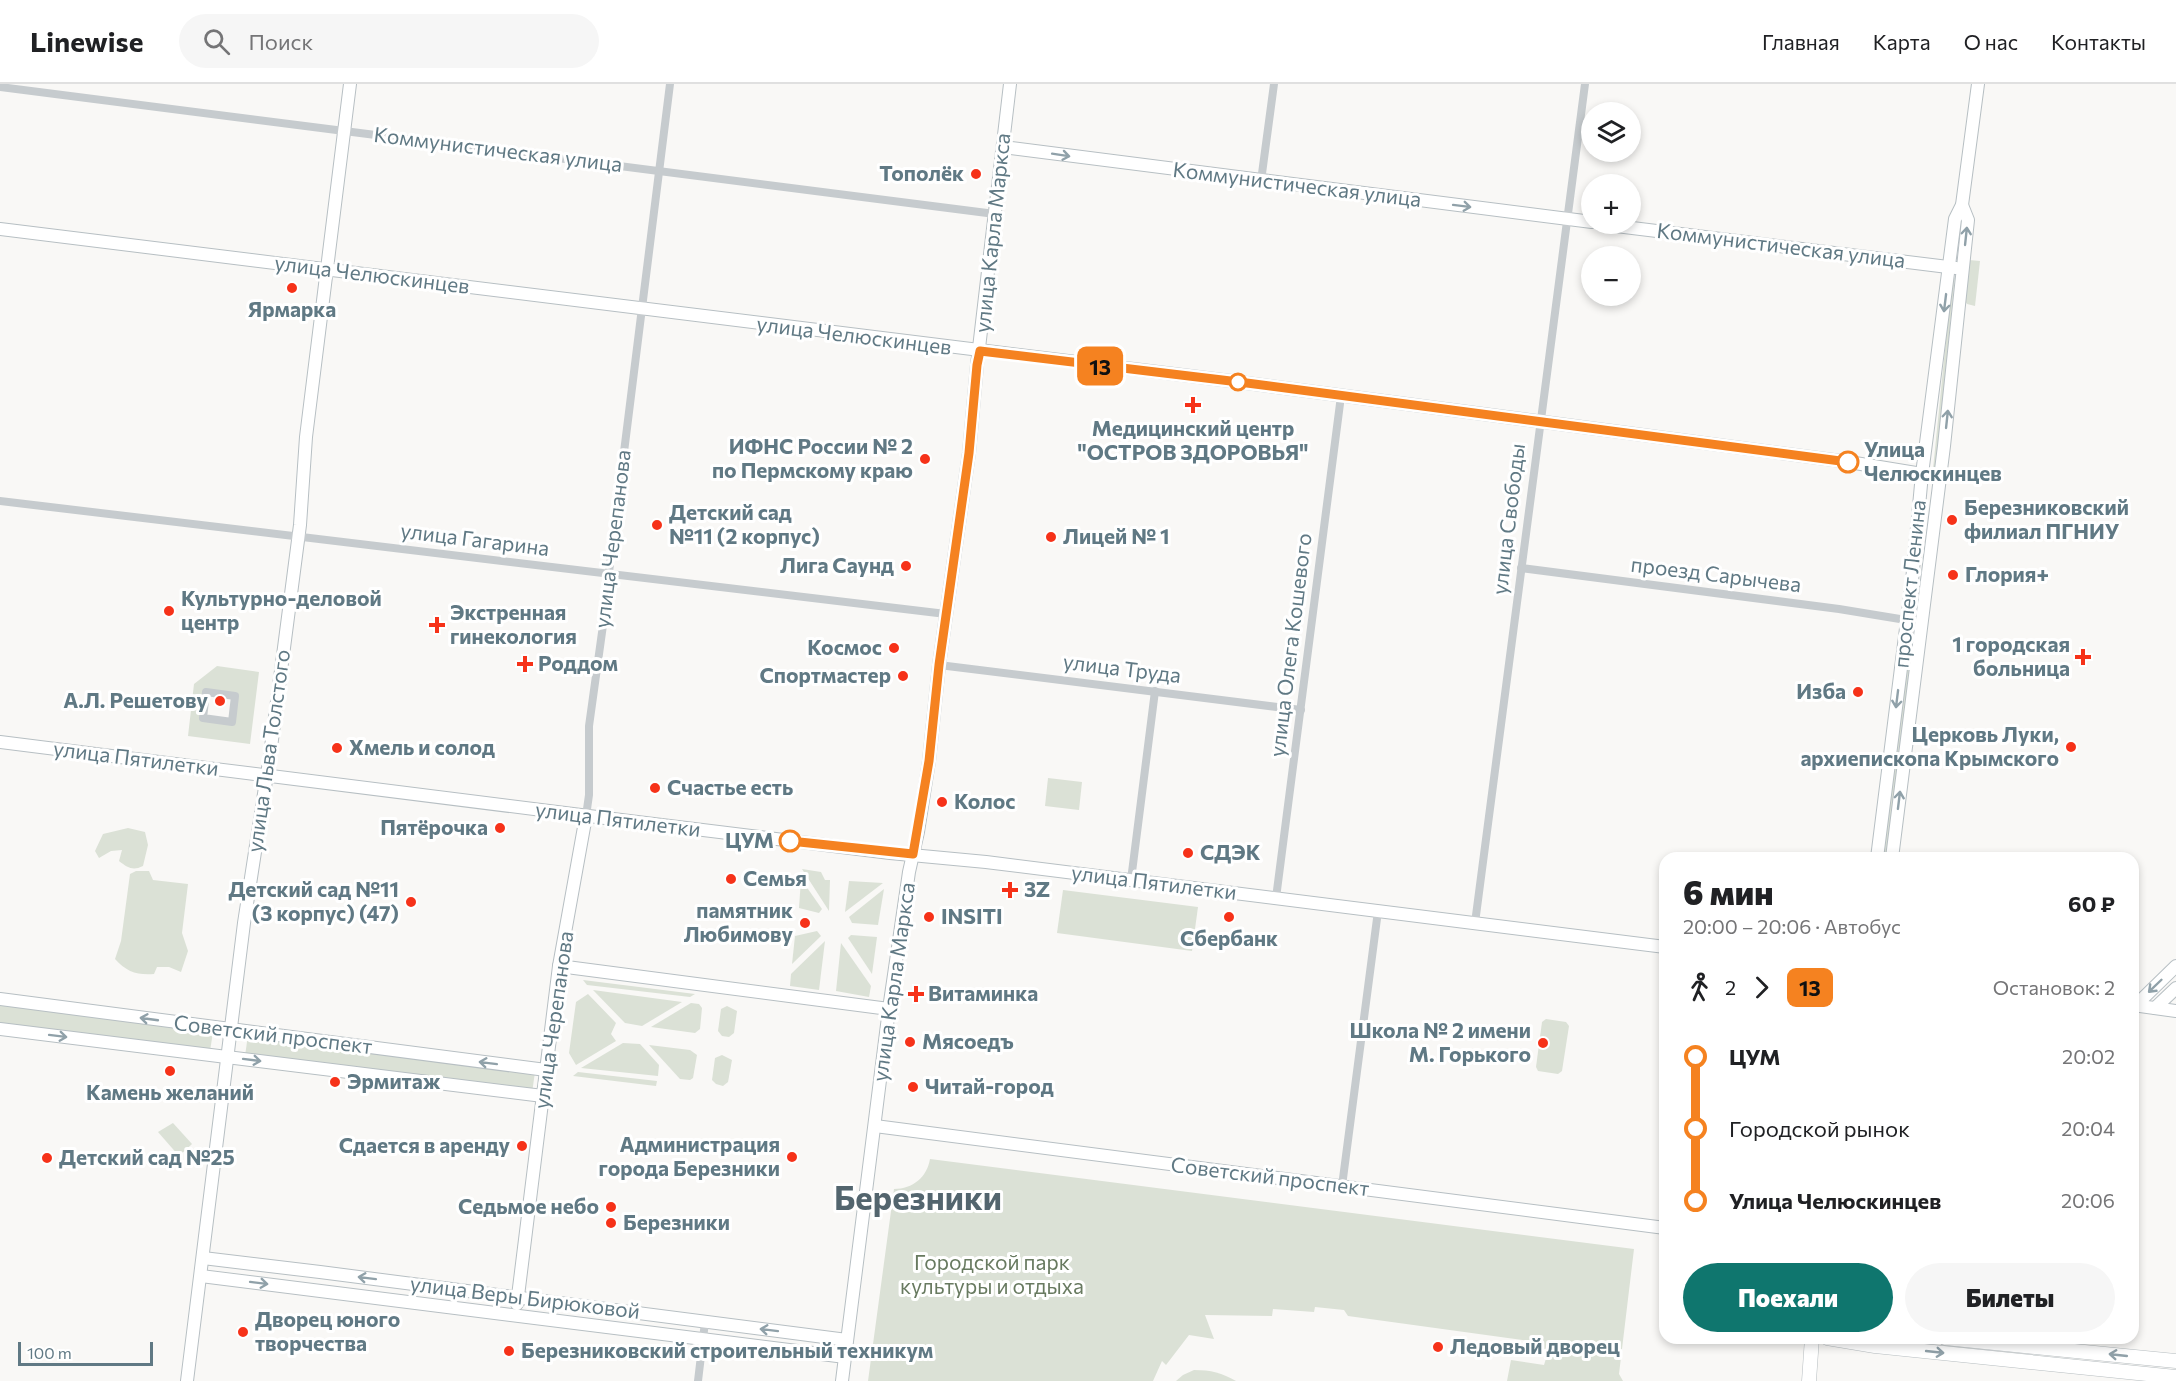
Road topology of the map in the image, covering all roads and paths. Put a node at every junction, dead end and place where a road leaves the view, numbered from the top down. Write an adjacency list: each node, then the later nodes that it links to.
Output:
1 (350, 84): 8 (street, улица Льва Толстого)
2 (670, 84): 10 (street, улица Черепанова)
3 (1010, 84): 9 (street, улица Карла Маркса)
4 (1274, 84): 11 (street)
5 (1585, 84): 14 (street, улица Свободы)
6 (1978, 84): 12 (street, проспект Ленина)
7 (0, 87): 8 (street, Коммунистическая улица)
8 (345, 131): 10 (street, Коммунистическая улица); 19 (street, улица Льва Толстого)
9 (1003, 147): 11 (street, Коммунистическая улица, one-way to 11); 13 (street, улица Карла Маркса)
10 (659, 171): 13 (street, Коммунистическая улица); 21 (street, улица Черепанова)
11 (1261, 181): 14 (street, Коммунистическая улица, one-way to 14)
12 (1962, 205): 18 (street, проспект Ленина); 20 (street, проспект Ленина, one-way to 12)
13 (995, 214): 22 (street, улица Карла Маркса)
14 (1566, 219): 15 (street, Коммунистическая улица); 24 (street, улица Свободы)
15 (1581, 221)
16 (0, 229): 19 (street, улица Челюскинцев)
17 (1641, 229): 18 (street, Коммунистическая улица)
18 (1949, 267): 20 (street, Коммунистическая улица); 25 (street, проспект Ленина, one-way to 25)
19 (327, 269): 21 (street, улица Челюскинцев); 27 (street, улица Льва Толстого)
20 (1963, 269): 40 (street, проспект Ленина, one-way to 20)
21 (642, 309): 22 (street, улица Челюскинцев); 29 (street, улица Черепанова)
22 (980, 351): 23 (street, улица Челюскинцев); 30 (street, улица Карла Маркса)
23 (1341, 396): 24 (street, улица Челюскинцев); 34 (street, улица Олега Кошевого)
24 (1540, 421): 25 (street, улица Челюскинцев); 28 (street, улица Свободы)
25 (1922, 474): 31 (street, проспект Ленина)
26 (0, 501): 27 (street, улица Гагарина)
27 (298, 537): 29 (street, улица Гагарина); 37 (street, улица Льва Толстого)
28 (1521, 568): 31 (street, проезд Сарычева); 45 (street, улица Свободы)
29 (609, 572): 30 (street, улица Гагарина); 38 (street, улица Черепанова)
30 (946, 614): 32 (street, улица Карла Маркса)
31 (1906, 620): 39 (street, проспект Ленина, one-way to 39)
32 (939, 665): 33 (street, улица Труда); 41 (street, улица Карла Маркса)
33 (1155, 691): 34 (street, улица Труда); 42 (street)
34 (1300, 710): 43 (street, улица Олега Кошевого)
35 (232, 722): 35 (street)
36 (0, 742): 37 (street, улица Пятилетки)
37 (267, 776): 38 (street, улица Пятилетки); 57 (street, улица Льва Толстого)
38 (586, 816): 41 (street, улица Пятилетки); 47 (street, улица Черепанова)
39 (1878, 852)
40 (1893, 852)
41 (913, 854): 42 (street, улица Пятилетки); 54 (street, улица Карла Маркса)
42 (1131, 880): 43 (street, улица Пятилетки)
43 (1276, 898): 44 (street, улица Пятилетки)
44 (1378, 911): 45 (street, улица Пятилетки); 62 (street)
45 (1474, 923): 46 (street, улица Пятилетки)
46 (1659, 946)
47 (559, 966): 54 (street); 59 (street, улица Черепанова)
48 (2176, 966): 51 (street, one-way to 51)
49 (2176, 988): 53 (street)
50 (0, 999): 57 (street, Советский проспект, one-way to 50)
51 (2139, 1001)
52 (2139, 1006): 53 (street)
53 (2156, 1008): 55 (street)
54 (889, 1009): 61 (street, улица Карла Маркса)
55 (2176, 1011)
56 (0, 1029): 58 (street, Советский проспект, one-way to 58)
57 (231, 1030): 58 (street, улица Льва Толстого); 59 (street, Советский проспект, one-way to 57)
58 (227, 1057): 60 (street, Советский проспект, one-way to 60); 64 (street, улица Льва Толстого)
59 (546, 1070): 60 (street, улица Черепанова)
60 (543, 1096): 67 (street, улица Черепанова)
61 (875, 1126): 62 (street, Советский проспект); 72 (street, улица Карла Маркса)
62 (1342, 1186): 63 (street, Советский проспект)
63 (1659, 1227)
64 (203, 1258): 65 (street, улица Льва Толстого); 66 (street, улица Веры Бирюковой, one-way to 64)
65 (201, 1276): 68 (street, улица Веры Бирюковой, one-way to 68); 83 (street, улица Льва Толстого)
66 (406, 1283): 67 (street, улица Веры Бирюковой); 68 (street)
67 (518, 1297): 69 (street, улица Черепанова); 70 (street, улица Веры Бирюковой)
68 (404, 1300): 69 (street, улица Веры Бирюковой)
69 (516, 1314): 71 (street, улица Веры Бирюковой)
70 (705, 1322): 71 (street); 72 (street, улица Веры Бирюковой, one-way to 70)
71 (703, 1339): 77 (street, улица Веры Бирюковой); 84 (street)
72 (848, 1340): 77 (street, улица Карла Маркса)
73 (1812, 1344): 78 (main road)
74 (1826, 1344): 78 (main road)
75 (1875, 1344): 82 (main road, one-way to 82)
76 (2005, 1344): 79 (main road, one-way to 76)
77 (845, 1357): 85 (street, улица Карла Маркса)
78 (1812, 1358): 86 (main road)
79 (2154, 1359): 80 (main road); 82 (street)
80 (2176, 1361)
81 (2176, 1377): 82 (main road)
82 (2152, 1378)
83 (187, 1381)
84 (698, 1381)
85 (842, 1381)
86 (1809, 1381)

